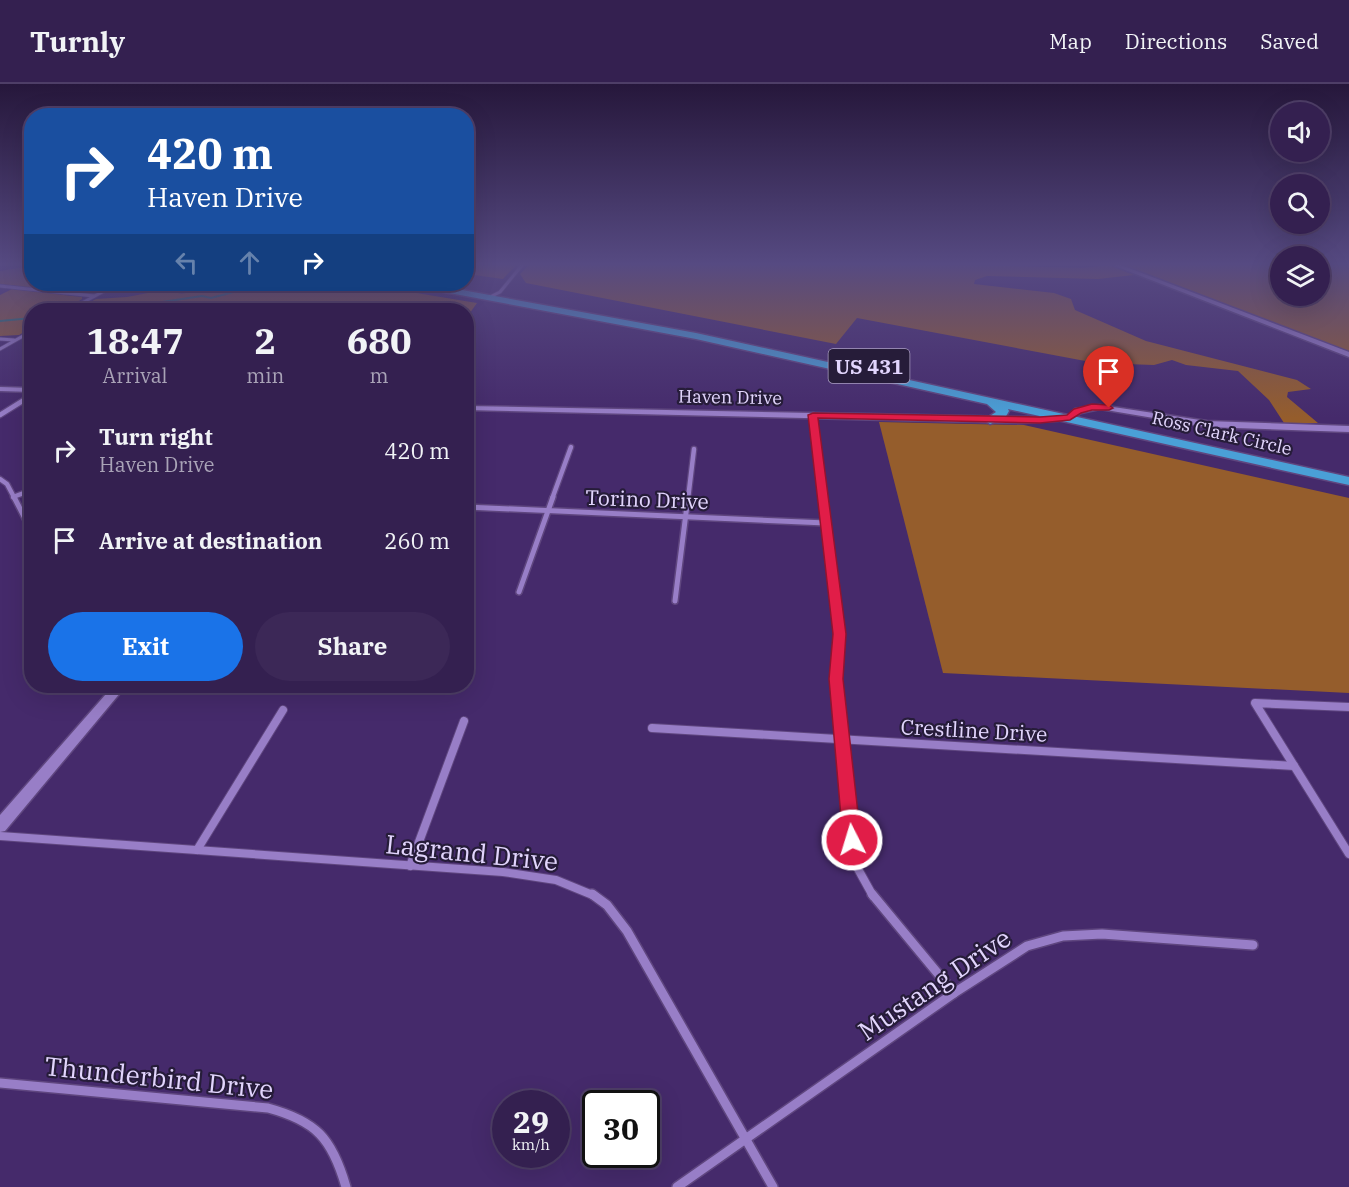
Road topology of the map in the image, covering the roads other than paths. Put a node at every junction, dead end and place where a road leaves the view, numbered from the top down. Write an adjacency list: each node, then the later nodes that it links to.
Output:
1 (611, 315): 8 (highway, Ross Clark Circle / US 431)
2 (1246, 315): 7 (street)
3 (24, 336): 5 (street)
4 (0, 339): 5 (street)
5 (16, 340): 6 (street)
6 (0, 349)
7 (1349, 355)
8 (828, 361): 12 (highway, Ross Clark Circle / US 431); 14 (highway, Ross Clark Circle / US 431)
9 (0, 389): 10 (street)
10 (24, 391)
11 (24, 398): 15 (street)
12 (989, 400): 14 (highway, Ross Clark Circle / US 431); 17 (highway)
13 (474, 408): 16 (street, Haven Drive)
14 (1074, 414): 17 (street, Haven Drive); 18 (street, Haven Drive); 21 (highway, Ross Clark Circle / US 431); 23 (highway, Ross Clark Circle / US 431)
15 (0, 415)
16 (813, 415): 17 (street, Haven Drive); 30 (street)
17 (990, 420)
18 (1349, 429)
19 (571, 447): 27 (street)
20 (694, 449): 29 (street)
21 (1349, 471)
22 (0, 479): 25 (street)
23 (1349, 481)
24 (24, 493): 25 (street)
25 (13, 497): 28 (street)
26 (474, 507): 27 (street, Torino Drive)
27 (548, 511): 29 (street, Torino Drive); 31 (street)
28 (24, 517)
29 (685, 517): 30 (street, Torino Drive); 32 (street)
30 (826, 523): 38 (street)
31 (519, 592)
32 (675, 601)
33 (114, 693): 40 (street)
34 (1349, 707): 39 (street)
35 (284, 710): 42 (street)
36 (464, 721): 44 (street)
37 (652, 728): 38 (street, Crestline Drive)
38 (844, 740): 39 (street, Crestline Drive); 46 (street)
39 (1294, 766): 43 (street)
40 (0, 826)
41 (0, 836): 42 (street, Lagrand Drive)
42 (197, 850): 44 (street, Lagrand Drive)
43 (1349, 854)
44 (410, 866): 48 (street, Lagrand Drive)
45 (1253, 945): 46 (street, Mustang Drive)
46 (954, 993): 48 (street, Mustang Drive)
47 (0, 1083): 49 (street, Thunderbird Drive)
48 (746, 1139): 50 (street, Mustang Drive); 51 (street, Lagrand Drive)
49 (346, 1187)
50 (677, 1187)
51 (773, 1187)

